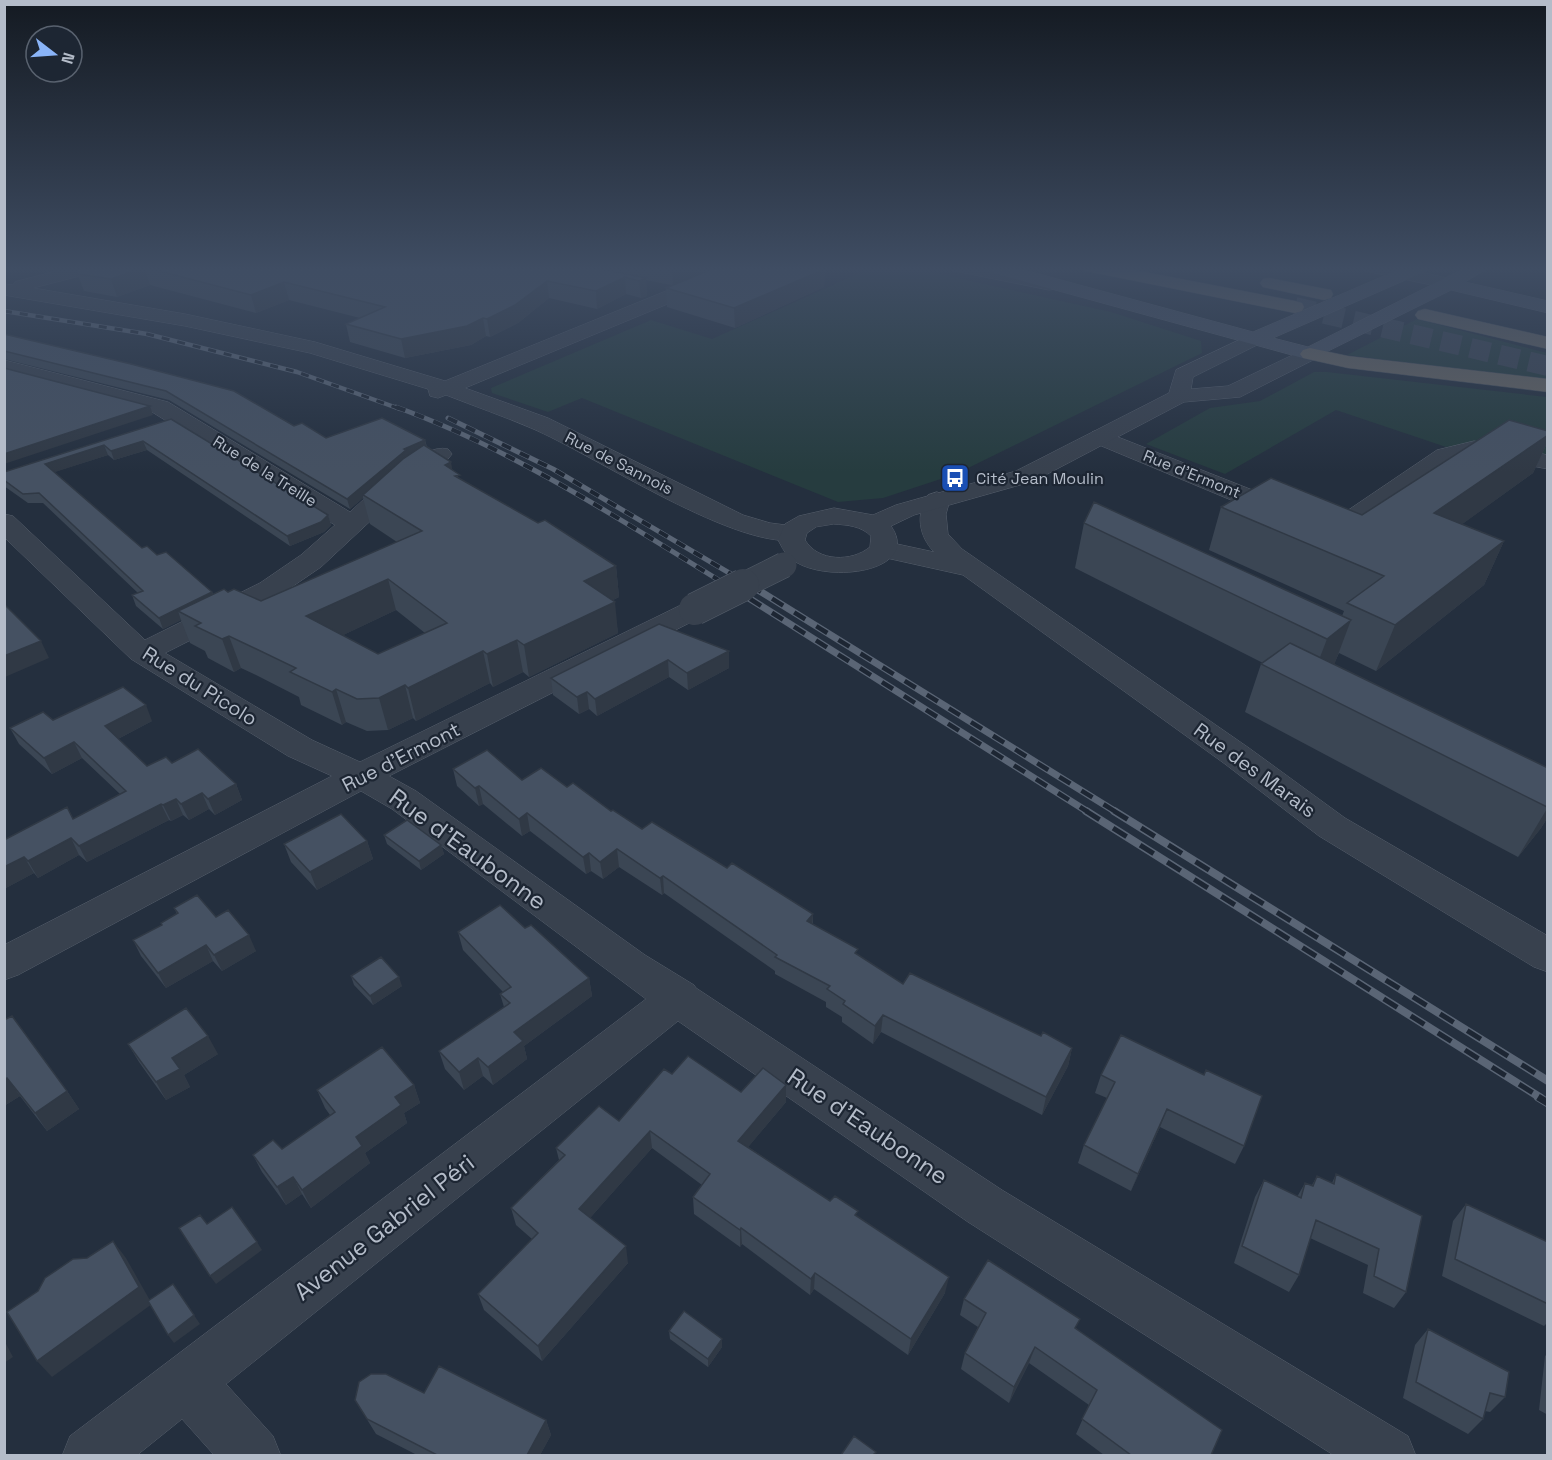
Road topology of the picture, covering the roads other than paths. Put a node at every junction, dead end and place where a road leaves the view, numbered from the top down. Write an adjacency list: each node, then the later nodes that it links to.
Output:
1 (255, 335): 13 (street, Rue de Sannois)
2 (575, 335): 13 (street)
3 (1245, 335): 8 (main road)
4 (1261, 335): 8 (main road)
5 (1304, 335): 10 (main road)
6 (1349, 335): 10 (main road)
7 (1513, 335): 9 (highway)
8 (1256, 338): 10 (main road); 14 (street)
9 (1548, 343)
10 (1310, 354): 12 (highway); 14 (street)
11 (4, 366): 15 (street, Rue de la Treille)
12 (1548, 386)
13 (442, 390): 25 (street, Rue de Sannois)
14 (1179, 396): 17 (street)
15 (178, 417): 16 (street); 22 (street, Rue de la Treille)
16 (145, 428)
17 (1100, 436): 19 (street, Rue d'Ermont); 20 (street)
18 (440, 454): 22 (street)
19 (1548, 462)
20 (937, 500): 23 (street); 24 (street)
21 (4, 522): 27 (street, Rue du Picolo)
22 (352, 524): 27 (street)
23 (878, 534): 24 (street, Rue des Marais); 25 (street); 25 (street, Rue d'Ermont); 26 (street, Rue des Marais)
24 (936, 541): 26 (street, Rue des Marais)
25 (793, 551): 28 (street, Rue d'Ermont, bridge)
26 (972, 569): 29 (street, Rue des Marais)
27 (142, 653): 28 (street, Rue du Picolo)
28 (361, 776): 30 (street, Rue d'Ermont); 31 (street, Rue d'Eaubonne)
29 (1548, 956)
30 (4, 964)
31 (679, 997): 32 (street, Avenue Gabriel Péri); 35 (street, Rue d'Eaubonne)
32 (184, 1383): 33 (street, Avenue Gabriel Péri); 34 (street)
33 (90, 1455)
34 (253, 1455)
35 (1388, 1455)

